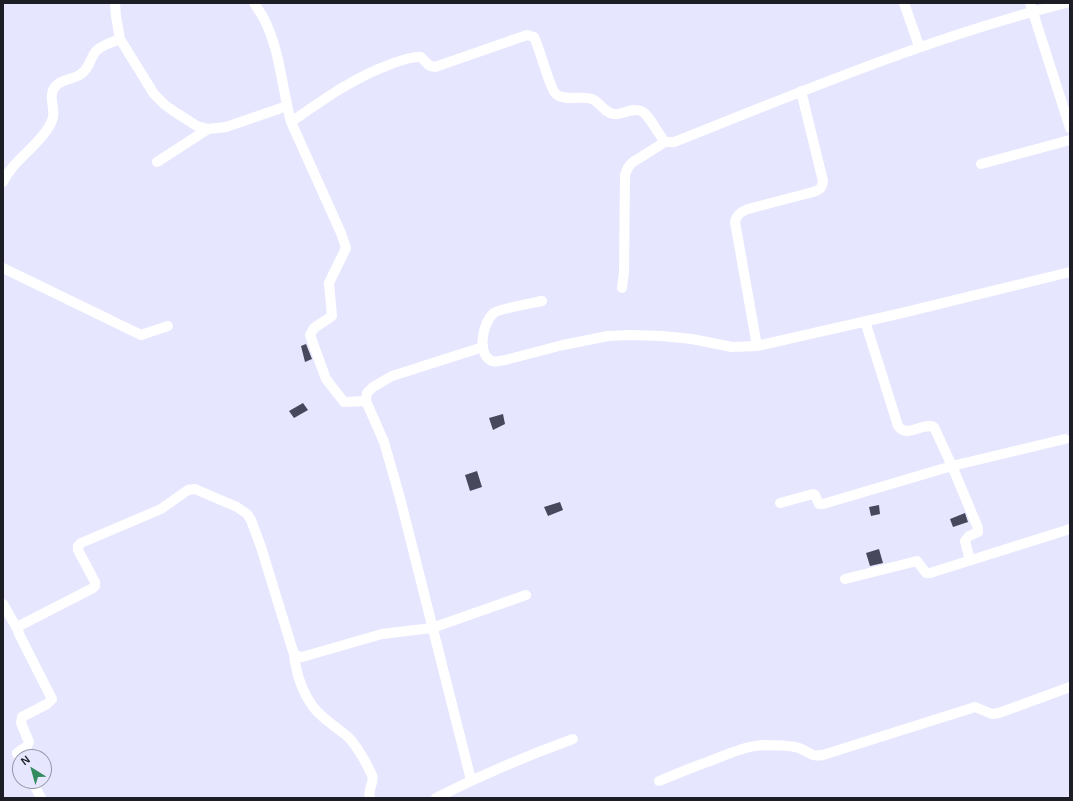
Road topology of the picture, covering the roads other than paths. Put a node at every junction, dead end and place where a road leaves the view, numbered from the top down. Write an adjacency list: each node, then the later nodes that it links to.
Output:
1 (115, 3): 6 (street)
2 (254, 3): 9 (street)
3 (904, 3): 7 (street)
4 (1066, 3): 5 (street)
5 (1031, 7): 7 (street); 11 (street)
6 (120, 39): 12 (street); 17 (street)
7 (919, 46): 8 (street)
8 (802, 91): 14 (street); 24 (street)
9 (287, 106): 10 (street); 12 (street)
10 (291, 122): 14 (street); 26 (street)
11 (1070, 128)
12 (208, 129): 15 (street)
13 (1070, 140): 16 (street)
14 (665, 142): 20 (street)
15 (157, 162)
16 (981, 164)
17 (3, 182)
18 (3, 268): 23 (street)
19 (1070, 272): 22 (street)
20 (622, 288)
21 (542, 301): 25 (street)
22 (865, 321): 24 (street); 28 (street)
23 (168, 326)
24 (757, 346): 25 (street)
25 (483, 347): 26 (street)
26 (366, 401): 35 (street)
27 (1065, 439): 28 (street)
28 (952, 466): 29 (street); 31 (street)
29 (780, 503)
30 (1070, 529): 31 (street)
31 (970, 560): 32 (street)
32 (845, 580)
33 (526, 595): 35 (street)
34 (3, 604): 36 (street)
35 (432, 628): 37 (street); 41 (street)
36 (18, 630): 37 (street); 40 (street)
37 (294, 654): 45 (street)
38 (1070, 687): 42 (street)
39 (573, 739): 41 (street)
40 (23, 749)
41 (471, 780): 46 (street)
42 (659, 781)
43 (36, 789): 44 (street)
44 (41, 798)
45 (370, 798)
46 (436, 798)

